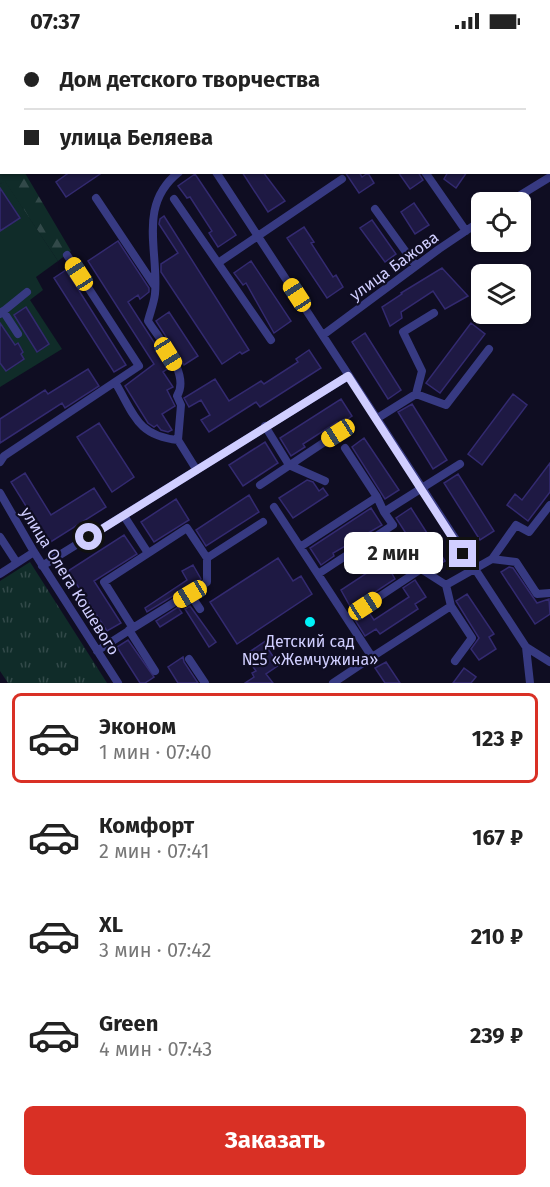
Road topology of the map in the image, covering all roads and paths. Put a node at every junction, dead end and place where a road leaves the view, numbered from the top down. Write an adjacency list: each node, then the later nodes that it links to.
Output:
1 (177, 174): 16 (street)
2 (217, 174): 12 (street)
3 (426, 174): 11 (street)
4 (550, 177): 6 (street)
5 (342, 179): 12 (street)
6 (526, 192)
7 (96, 198): 16 (street)
8 (174, 199): 14 (street)
9 (375, 209): 15 (street)
10 (471, 228): 11 (street, улица Бажова)
11 (466, 231): 15 (street, улица Бажова)
12 (258, 235): 14 (street); 21 (street)
13 (67, 255): 25 (street)
14 (218, 263): 22 (street)
15 (416, 266): 21 (street, улица Бажова)
16 (155, 286): 30 (street)
17 (27, 292): 18 (street)
18 (2, 312): 20 (street)
19 (434, 312): 26 (street)
20 (18, 334)
21 (323, 335): 24 (street)
22 (271, 340)
23 (489, 349): 26 (street)
24 (348, 376): 27 (street); 28 (street)
25 (115, 382): 30 (street); 32 (street)
26 (416, 394): 27 (street)
27 (376, 418): 38 (street)
28 (265, 426): 34 (street); 35 (street)
29 (338, 433): 34 (street)
30 (178, 440): 35 (street)
31 (345, 448): 40 (street)
32 (0, 462)
33 (460, 464): 38 (street)
34 (289, 465): 36 (street); 37 (street)
35 (196, 469): 44 (street)
36 (325, 481)
37 (260, 485)
38 (420, 490): 43 (street); 54 (street)
39 (0, 493): 48 (street, улица Олега Кошевого)
40 (377, 497): 43 (street); 47 (street)
41 (550, 505): 51 (street)
42 (274, 507): 47 (street)
43 (384, 512): 56 (street)
44 (124, 516): 49 (street); 53 (street)
45 (263, 522): 50 (street)
46 (0, 537): 52 (street)
47 (300, 547): 56 (street)
48 (34, 552): 52 (street); 53 (street, улица Олега Кошевого)
49 (148, 553): 50 (street); 63 (street)
50 (207, 558): 59 (street)
51 (492, 559): 54 (street); 58 (street)
52 (17, 563): 55 (street)
53 (42, 566): 65 (street, улица Олега Кошевого)
54 (474, 571): 57 (street); 64 (street)
55 (0, 574)
56 (318, 574): 62 (street)
57 (446, 585): 60 (street); 62 (street)
58 (550, 593)
59 (190, 594): 61 (street); 63 (street)
60 (451, 606): 66 (street); 68 (street)
61 (200, 609)
62 (346, 618): 66 (street)
63 (131, 629): 65 (street); 70 (street)
64 (526, 647): 69 (street); 74 (street)
65 (97, 651): 71 (street, улица Олега Кошевого)
66 (372, 657): 73 (street)
67 (189, 659): 72 (street)
68 (455, 661)
69 (550, 662)
70 (155, 671)
71 (118, 683)
72 (205, 683)
73 (333, 683)
74 (530, 683)

